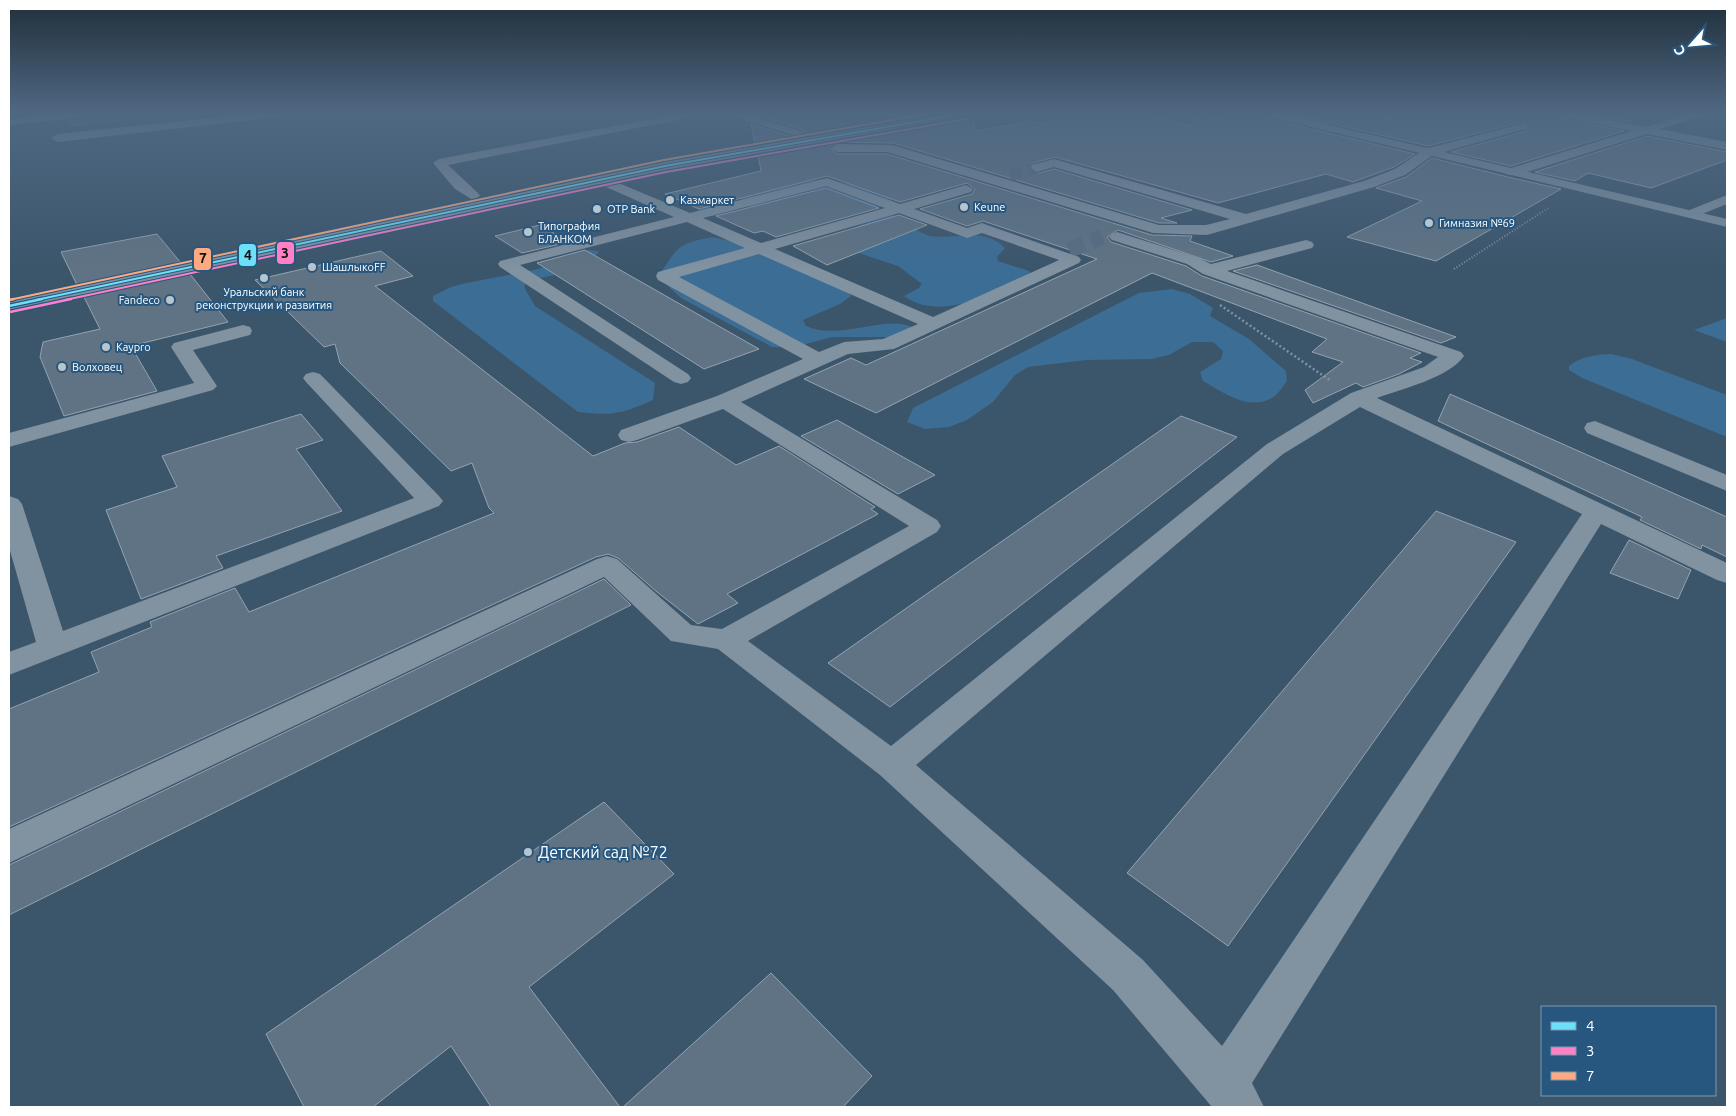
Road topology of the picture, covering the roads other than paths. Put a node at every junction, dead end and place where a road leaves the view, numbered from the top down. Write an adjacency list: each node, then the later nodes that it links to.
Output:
1 (441, 165): 19 (street)
2 (648, 165): 14 (main road)
3 (892, 165): 12 (street)
4 (944, 165): 16 (street)
5 (1047, 165): 10 (street)
6 (1061, 165): 24 (street)
7 (1410, 165): 24 (street)
8 (1484, 165): 11 (main road)
9 (1535, 165): 11 (street)
10 (1038, 168)
11 (1513, 172): 22 (main road)
12 (920, 174)
13 (1010, 175): 16 (street)
14 (595, 176): 19 (main road); 23 (street); 31 (main road)
15 (939, 180): 17 (street)
16 (992, 180): 24 (street)
17 (966, 189): 18 (street); 21 (street)
18 (985, 195)
19 (472, 196): 30 (main road)
20 (1727, 199): 22 (street)
21 (899, 208): 23 (street); 28 (street); 32 (street)
22 (1692, 214): 25 (main road)
23 (689, 217): 28 (street); 36 (street)
24 (1246, 219)
25 (1727, 223)
26 (1103, 235): 29 (street)
27 (1306, 246): 29 (street)
28 (761, 248): 32 (street); 34 (street)
29 (1209, 270): 37 (street)
30 (9, 294)
31 (9, 306)
32 (934, 324): 34 (street)
33 (243, 332): 41 (street)
34 (818, 360): 38 (street)
35 (313, 378): 48 (street)
36 (682, 378)
37 (1359, 398): 44 (street); 50 (street)
38 (725, 401): 40 (street); 47 (street)
39 (1595, 428): 42 (street)
40 (629, 434)
41 (9, 440)
42 (1727, 484)
43 (9, 504): 45 (street)
44 (1596, 512): 46 (street); 52 (street)
45 (15, 544): 48 (street)
46 (1727, 574)
47 (726, 640): 50 (street); 51 (street)
48 (53, 648): 49 (street)
49 (9, 664)
50 (892, 765): 52 (street)
51 (9, 847)
52 (1232, 1096)

